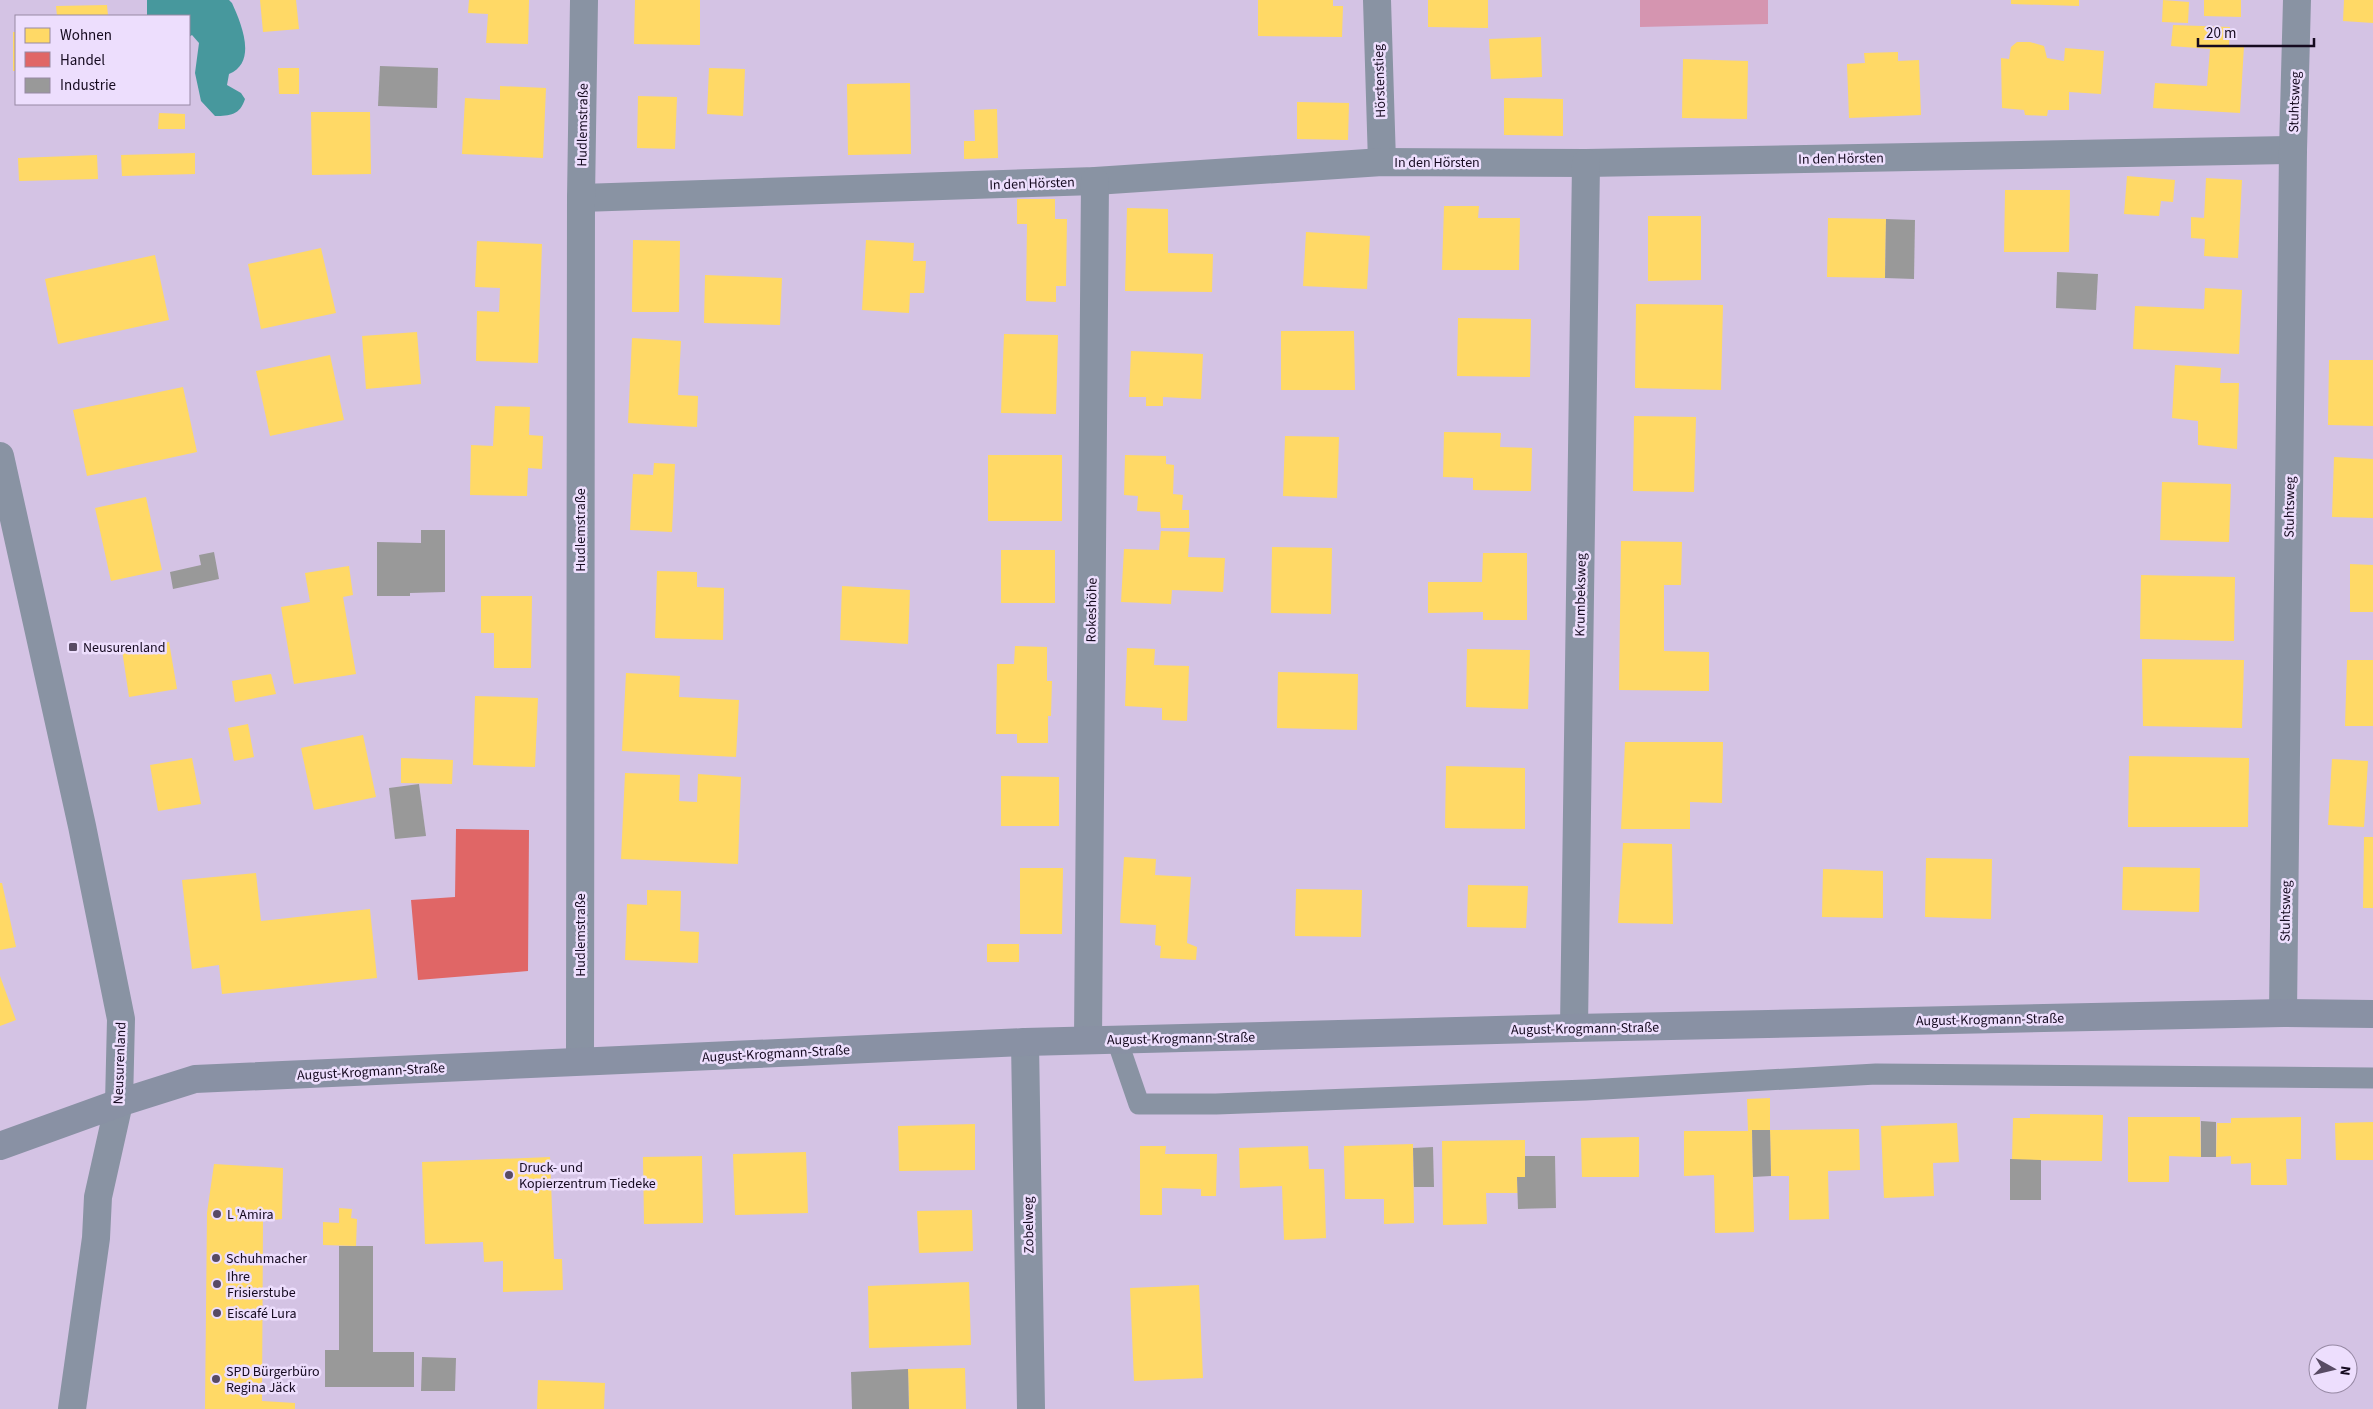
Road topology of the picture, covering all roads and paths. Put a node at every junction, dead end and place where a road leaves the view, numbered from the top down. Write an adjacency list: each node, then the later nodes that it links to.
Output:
1 (584, 0): 8 (street, Hudlemstraße)
2 (1377, 0): 5 (street, Hörstenstieg)
3 (2297, 0): 4 (street, Stuhtsweg)
4 (2293, 150): 6 (street, In den Hörsten); 10 (street, Stuhtsweg)
5 (1382, 162): 6 (street, In den Hörsten); 7 (street, In den Hörsten)
6 (1586, 163): 12 (street, Krumbeksweg)
7 (1095, 181): 8 (street, In den Hörsten); 13 (street, Rokeshöhe)
8 (581, 198): 16 (street, Hudlemstraße)
9 (0, 456): 18 (street, Neusurenland)
10 (2284, 1013): 11 (main road, August-Krogmann-Straße); 12 (main road, August-Krogmann-Straße)
11 (2373, 1014)
12 (1574, 1028): 14 (main road, August-Krogmann-Straße)
13 (1088, 1040): 14 (main road, August-Krogmann-Straße); 15 (main road, August-Krogmann-Straße)
14 (1117, 1040): 17 (lane)
15 (1025, 1042): 16 (main road, August-Krogmann-Straße); 21 (street, Zobelweg)
16 (580, 1061): 18 (main road, August-Krogmann-Straße)
17 (2373, 1078)
18 (119, 1103): 19 (main road, August-Krogmann-Straße); 20 (street, Neusurenland)
19 (0, 1146)
20 (72, 1409)
21 (1032, 1409)

